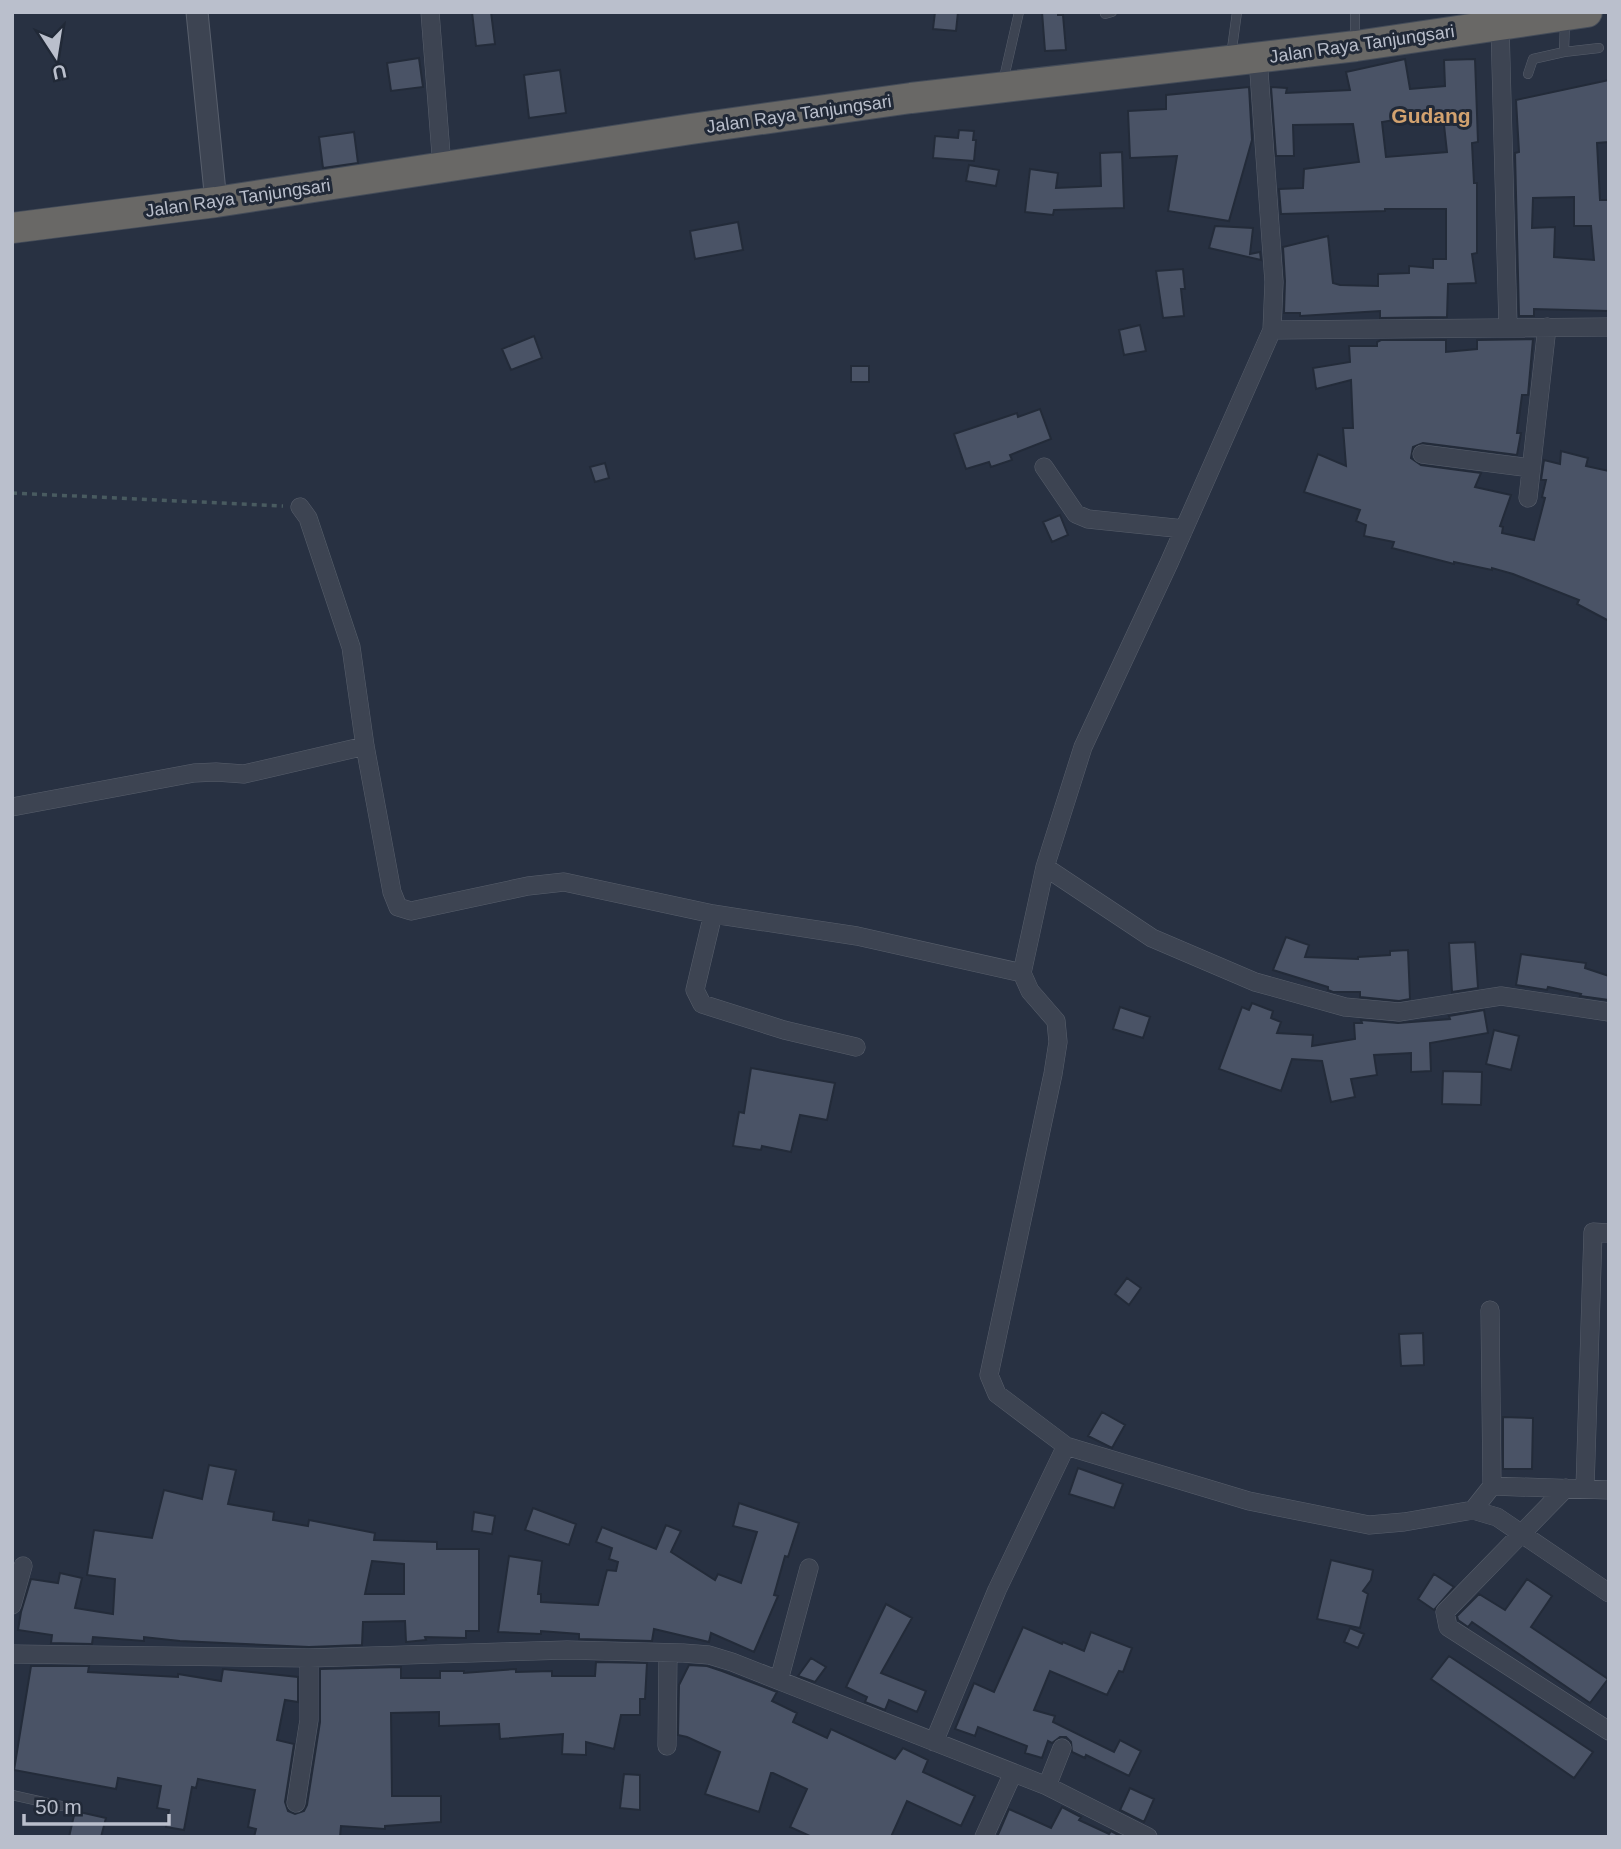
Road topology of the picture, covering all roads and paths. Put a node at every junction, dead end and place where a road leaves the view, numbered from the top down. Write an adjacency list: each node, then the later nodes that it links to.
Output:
1 (197, 12): 15 (street)
2 (430, 12): 14 (street)
3 (1019, 12): 13 (lane)
4 (1237, 12): 11 (lane)
5 (1355, 12): 8 (lane)
6 (1577, 14): 7 (highway, Jalan Raya Tanjungsari); 10 (lane)
7 (1500, 26): 8 (highway, Jalan Raya Tanjungsari); 17 (street)
8 (1356, 46): 11 (highway, Jalan Raya Tanjungsari)
9 (1598, 48): 10 (lane)
10 (1564, 52): 12 (lane)
11 (1244, 59): 13 (highway, Jalan Raya Tanjungsari); 20 (street)
12 (1528, 74)
13 (1002, 88): 14 (highway, Jalan Raya Tanjungsari)
14 (442, 167): 15 (highway, Jalan Raya Tanjungsari)
15 (216, 202): 16 (highway, Jalan Raya Tanjungsari)
16 (12, 228)
17 (1508, 327): 18 (street); 20 (street)
18 (1548, 327): 19 (street); 23 (street)
19 (1609, 327)
20 (1272, 330): 27 (street)
21 (1422, 454): 23 (street)
22 (1044, 467): 27 (street)
23 (1531, 468): 25 (street)
24 (12, 493): 26 (path)
25 (1528, 498)
26 (300, 507): 28 (street)
27 (1184, 528): 30 (street)
28 (365, 746): 29 (street); 31 (street)
29 (12, 807)
30 (1045, 867): 32 (street); 33 (street)
31 (713, 914): 32 (street); 34 (street)
32 (1022, 972): 37 (street)
33 (1609, 1012)
34 (856, 1046)
35 (1609, 1233): 40 (street)
36 (1490, 1310): 38 (street)
37 (1066, 1446): 42 (street); 53 (street)
38 (1492, 1486): 39 (street); 42 (street)
39 (1566, 1488): 40 (street); 43 (street)
40 (1585, 1489): 41 (street)
41 (1609, 1490)
42 (1473, 1510): 43 (street)
43 (1522, 1533): 46 (street); 52 (street)
44 (23, 1566): 47 (street)
45 (809, 1568): 51 (street)
46 (1609, 1593)
47 (12, 1605)
48 (668, 1653): 50 (street); 51 (street); 54 (street)
49 (12, 1654): 50 (street)
50 (309, 1658): 59 (street)
51 (779, 1680): 53 (street)
52 (1609, 1731)
53 (934, 1742): 56 (street)
54 (667, 1746)
55 (1062, 1748): 57 (street)
56 (1013, 1773): 57 (street); 62 (street)
57 (1047, 1786): 61 (street)
58 (12, 1795): 60 (lane)
59 (296, 1802)
60 (61, 1806)
61 (1117, 1830): 63 (street)
62 (984, 1837)
63 (1148, 1837)

